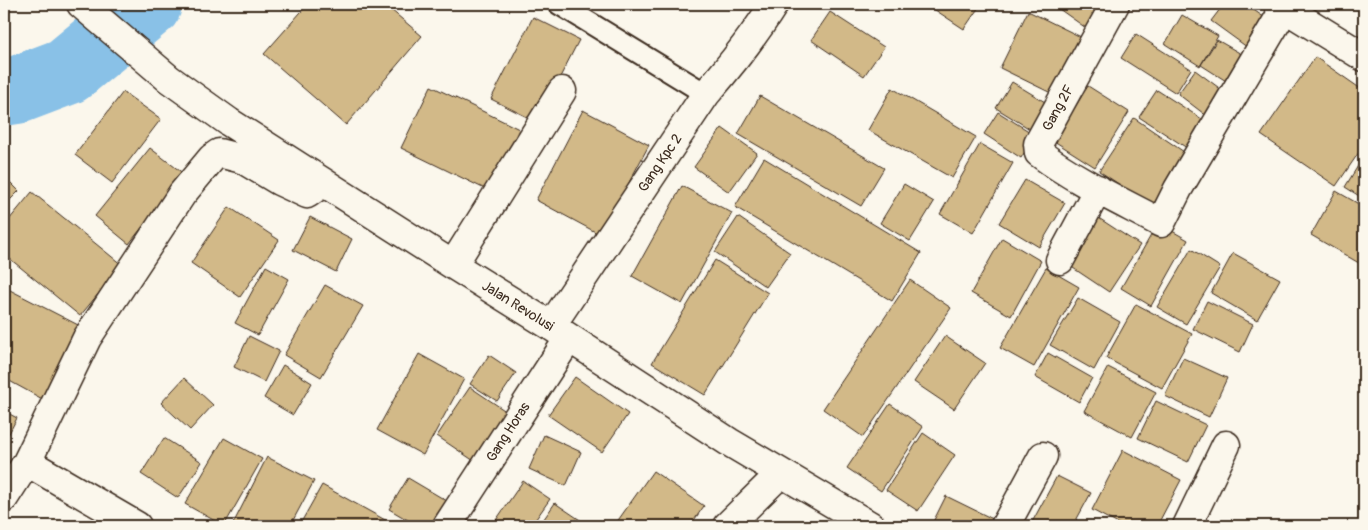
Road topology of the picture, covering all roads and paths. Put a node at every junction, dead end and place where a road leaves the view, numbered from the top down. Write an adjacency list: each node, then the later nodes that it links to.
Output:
1 (81, 4): 9 (street, Jalan Revolusi)
2 (559, 4): 8 (lane)
3 (774, 4): 8 (street, Gang Kpc 2)
4 (1115, 4): 10 (street, Gang 2F)
5 (1282, 6): 6 (street); 10 (street)
6 (1364, 57)
7 (562, 91): 12 (street)
8 (706, 94): 13 (street, Gang Kpc 2)
9 (323, 183): 12 (street, Jalan Revolusi); 16 (street)
10 (1098, 189): 11 (street)
11 (1060, 260)
12 (453, 265): 13 (street, Jalan Revolusi)
13 (560, 332): 17 (street, Jalan Revolusi); 20 (street, Gang Horas)
14 (1226, 445): 24 (street)
15 (1043, 456): 23 (street)
16 (27, 462): 18 (street); 19 (street)
17 (781, 473): 21 (street); 22 (street, Jalan Revolusi)
18 (4, 498)
19 (137, 526)
20 (447, 526)
21 (727, 526)
22 (871, 526)
23 (1005, 526)
24 (1187, 526)

